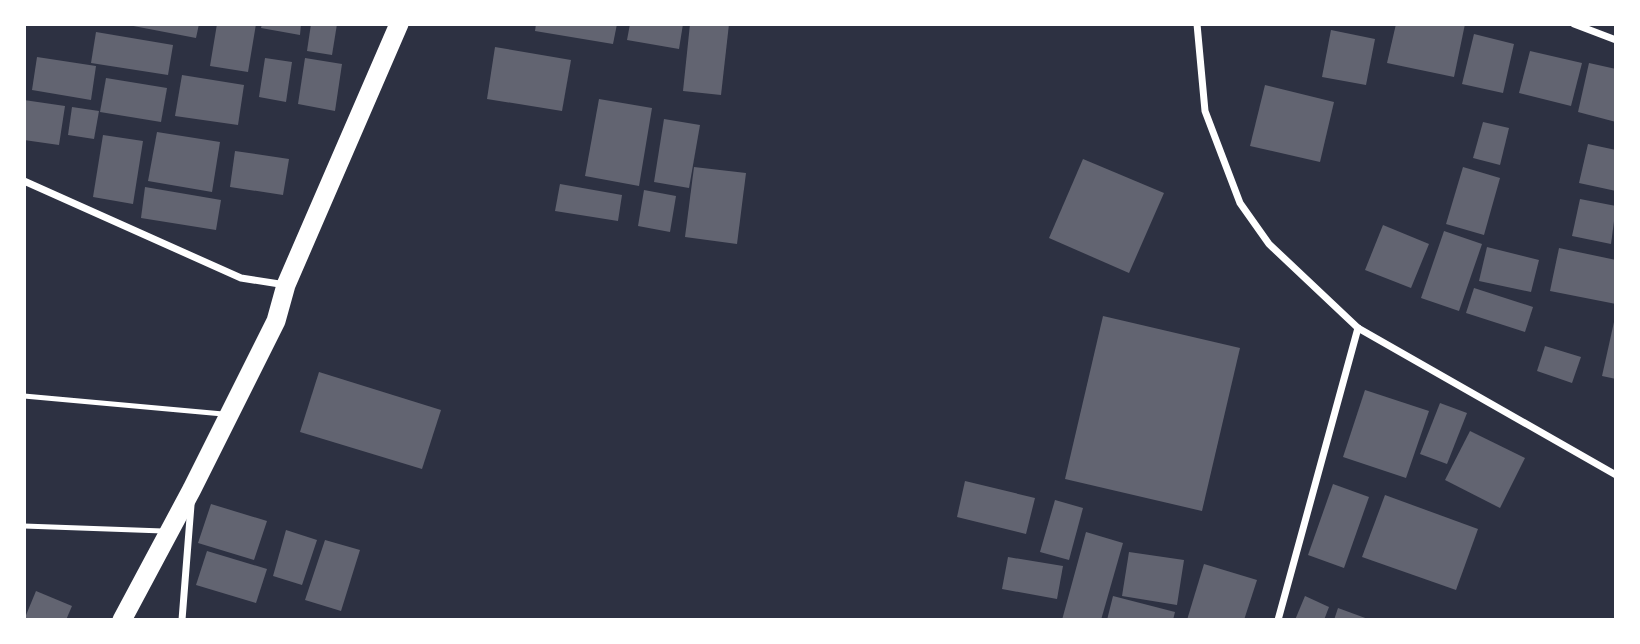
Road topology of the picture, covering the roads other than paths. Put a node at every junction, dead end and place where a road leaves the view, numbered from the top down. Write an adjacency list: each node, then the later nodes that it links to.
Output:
1 (398, 24): 6 (highway)
2 (1197, 24): 7 (street)
3 (1574, 24): 4 (street)
4 (1615, 40)
5 (24, 181): 6 (street)
6 (286, 285): 9 (highway)
7 (1358, 328): 10 (street); 16 (street)
8 (24, 396): 9 (lane)
9 (227, 415): 11 (highway)
10 (1615, 475)
11 (192, 489): 13 (highway); 15 (street)
12 (24, 526): 13 (lane)
13 (170, 531): 14 (highway)
14 (121, 620)
15 (182, 620)
16 (1278, 620)

